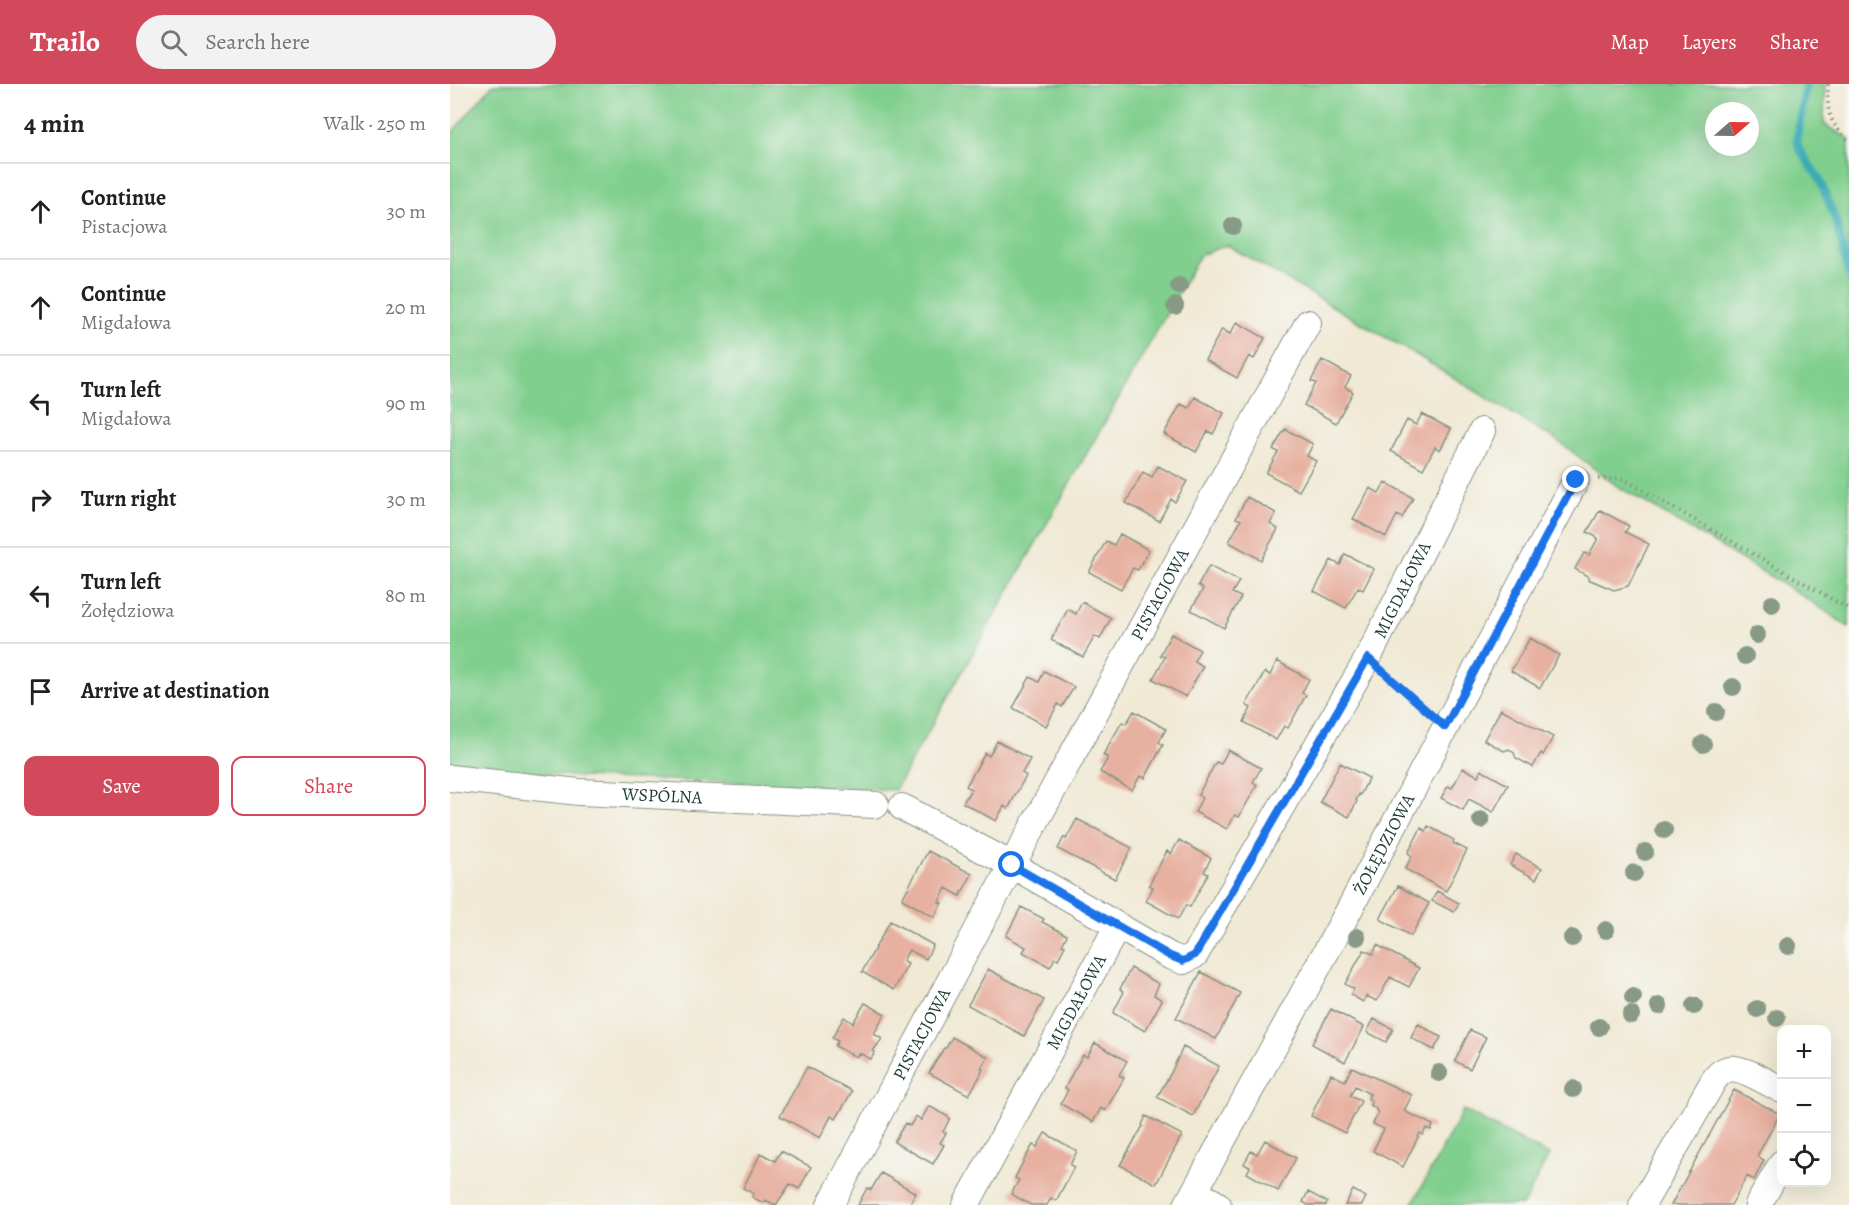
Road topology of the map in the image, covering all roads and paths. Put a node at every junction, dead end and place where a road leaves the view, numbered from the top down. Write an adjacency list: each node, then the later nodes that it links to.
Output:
1 (1828, 84): 2 (path)
2 (1849, 141)
3 (1308, 323): 12 (street, PISTACJOWA)
4 (1482, 431): 7 (street, MIGDAŁOWA)
5 (1576, 480): 6 (path); 8 (street, ŻOŁĘDZIOWA)
6 (1849, 609)
7 (1368, 658): 8 (path); 13 (street, MIGDAŁOWA)
8 (1445, 727): 16 (street, ŻOŁĘDZIOWA)
9 (450, 778): 10 (street, WSPÓLNA)
10 (876, 805)
11 (902, 807): 12 (street)
12 (1012, 865): 13 (street); 17 (street, PISTACJOWA)
13 (1117, 927): 18 (street, MIGDAŁOWA)
14 (1777, 1088): 20 (street)
15 (1777, 1172): 21 (street)
16 (1191, 1198): 19 (street)
17 (830, 1205)
18 (966, 1205)
19 (1218, 1205)
20 (1642, 1205)
21 (1758, 1205)

